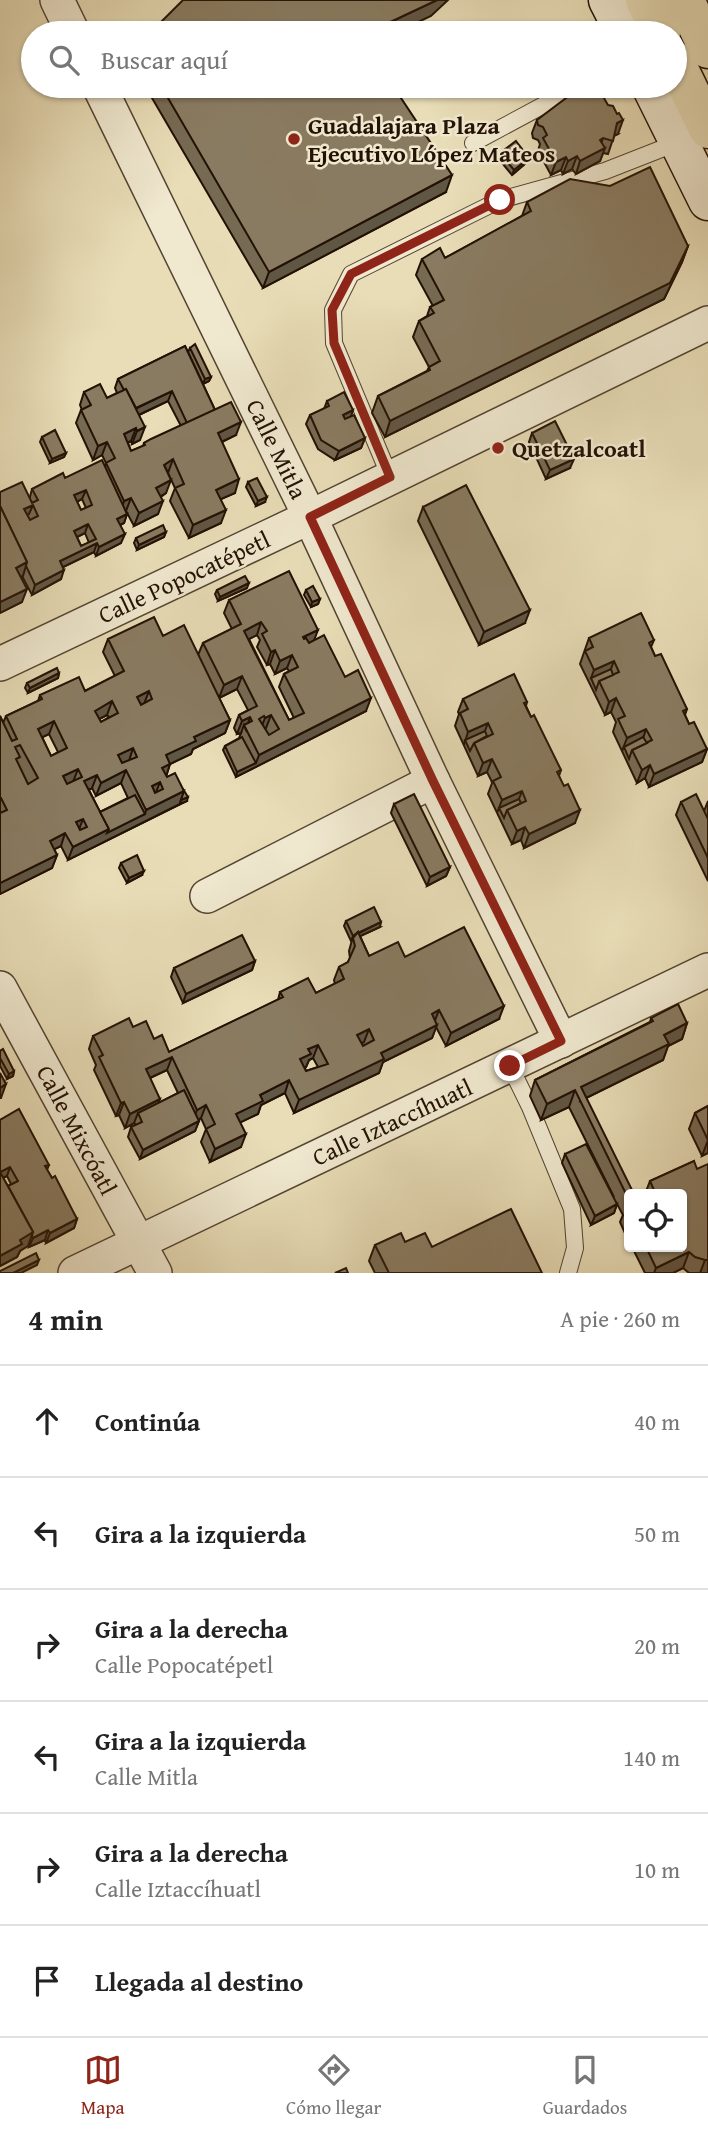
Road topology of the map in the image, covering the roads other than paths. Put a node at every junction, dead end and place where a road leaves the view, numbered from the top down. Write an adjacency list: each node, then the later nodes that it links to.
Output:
1 (57, 0): 5 (street)
2 (608, 0): 6 (main road)
3 (645, 0): 7 (main road)
4 (685, 0): 8 (main road)
5 (67, 21)
6 (619, 21)
7 (655, 21)
8 (708, 49)
9 (105, 98): 18 (street, Calle Mitla)
10 (557, 98): 14 (lane)
11 (661, 98): 13 (main road)
12 (684, 98): 13 (main road)
13 (693, 136): 15 (main road); 17 (lane)
14 (473, 143)
15 (708, 201)
16 (708, 323): 17 (street, Calle Popocatépetl)
17 (390, 477): 18 (street, Calle Popocatépetl)
18 (310, 517): 19 (street, Calle Popocatépetl); 20 (street, Calle Mitla)
19 (0, 664)
20 (433, 781): 21 (street); 24 (street, Calle Mitla)
21 (207, 896)
22 (708, 970): 24 (street, Calle Iztaccíhuatl)
23 (0, 988): 26 (street, Calle Mixcóatl)
24 (561, 1041): 25 (street, Calle Iztaccíhuatl)
25 (510, 1066): 26 (street, Calle Iztaccíhuatl); 29 (lane)
26 (138, 1242): 27 (street, Calle Iztaccíhuatl); 28 (street, Calle Mixcóatl)
27 (75, 1273)
28 (155, 1273)
29 (568, 1273)

